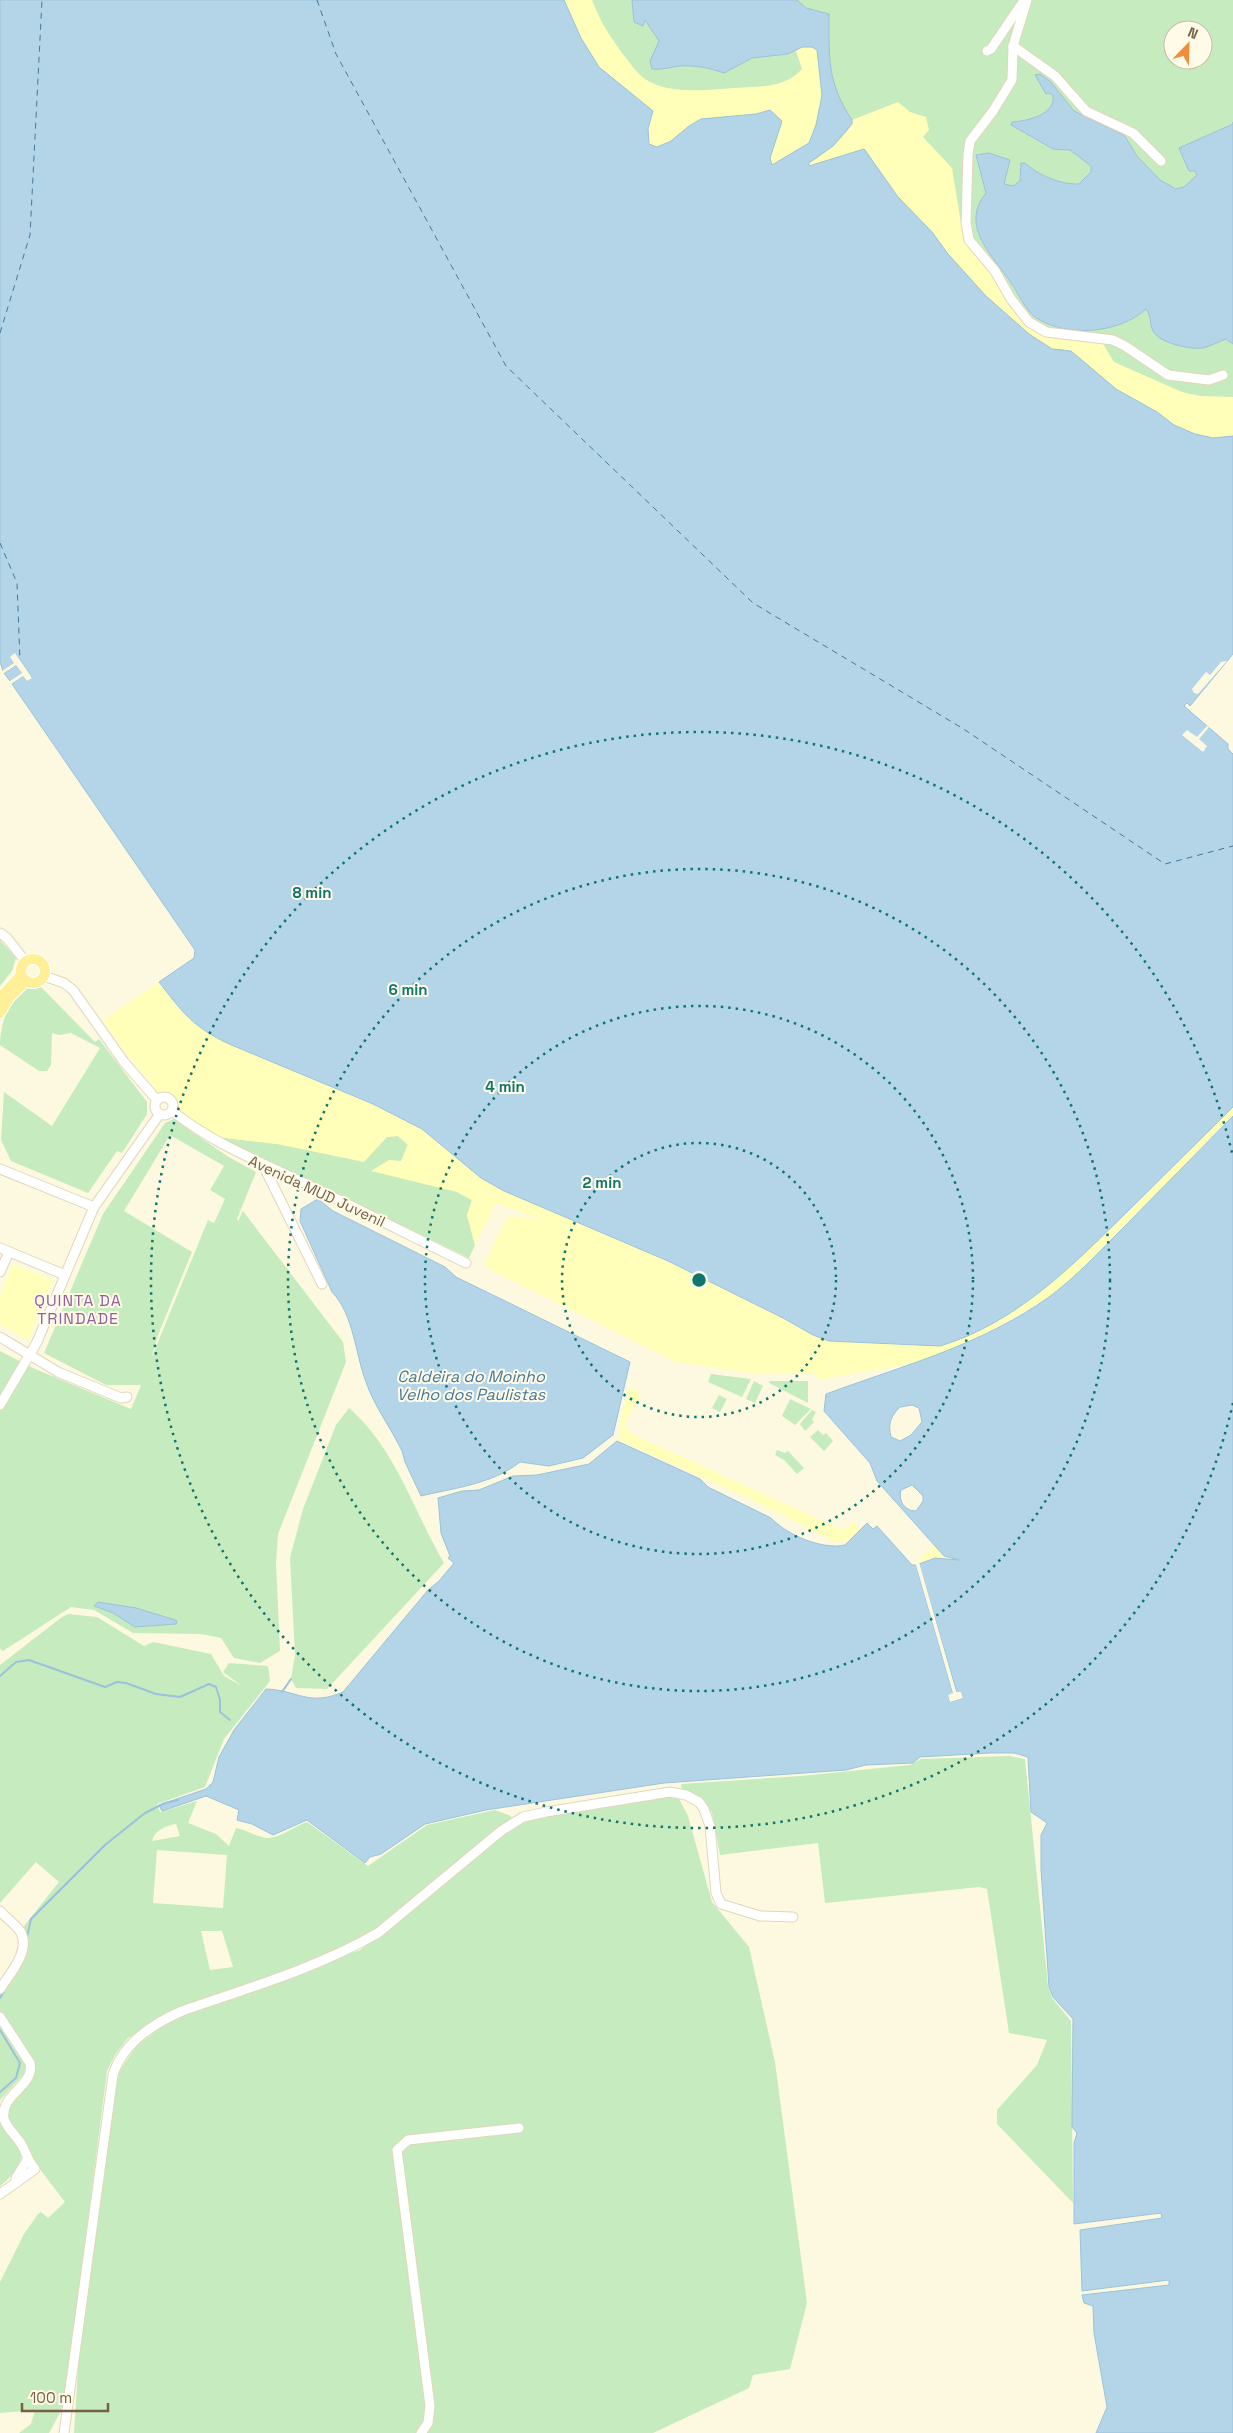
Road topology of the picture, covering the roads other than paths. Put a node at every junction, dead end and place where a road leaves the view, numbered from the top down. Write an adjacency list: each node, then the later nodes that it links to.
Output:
1 (1026, 0): 2 (street); 3 (street)
2 (1013, 46): 4 (street); 5 (street)
3 (987, 51)
4 (1161, 161)
5 (1224, 375)
6 (0, 933): 7 (street)
7 (25, 961): 8 (main road); 9 (main road)
8 (44, 976): 9 (main road); 12 (street)
9 (24, 978): 10 (main road); 11 (main road)
10 (0, 998)
11 (0, 1013)
12 (157, 1100): 13 (street); 14 (street)
13 (172, 1111): 14 (street); 16 (street, Avenida MUD Juvenil)
14 (159, 1115): 17 (street)
15 (0, 1169): 17 (street)
16 (261, 1169): 19 (street, Avenida MUD Juvenil); 22 (street)
17 (94, 1207): 21 (street)
18 (4, 1250): 20 (street); 21 (street)
19 (466, 1263)
20 (0, 1272)
21 (65, 1275): 24 (street)
22 (322, 1284)
23 (0, 1337): 24 (street)
24 (30, 1356): 25 (street); 26 (street)
25 (127, 1397)
26 (0, 1405)
27 (0, 1911): 29 (street)
28 (793, 1917): 33 (street)
29 (0, 1989)
30 (0, 2017): 32 (street)
31 (519, 2128): 34 (street)
32 (0, 2194)
33 (63, 2431)
34 (421, 2433)

